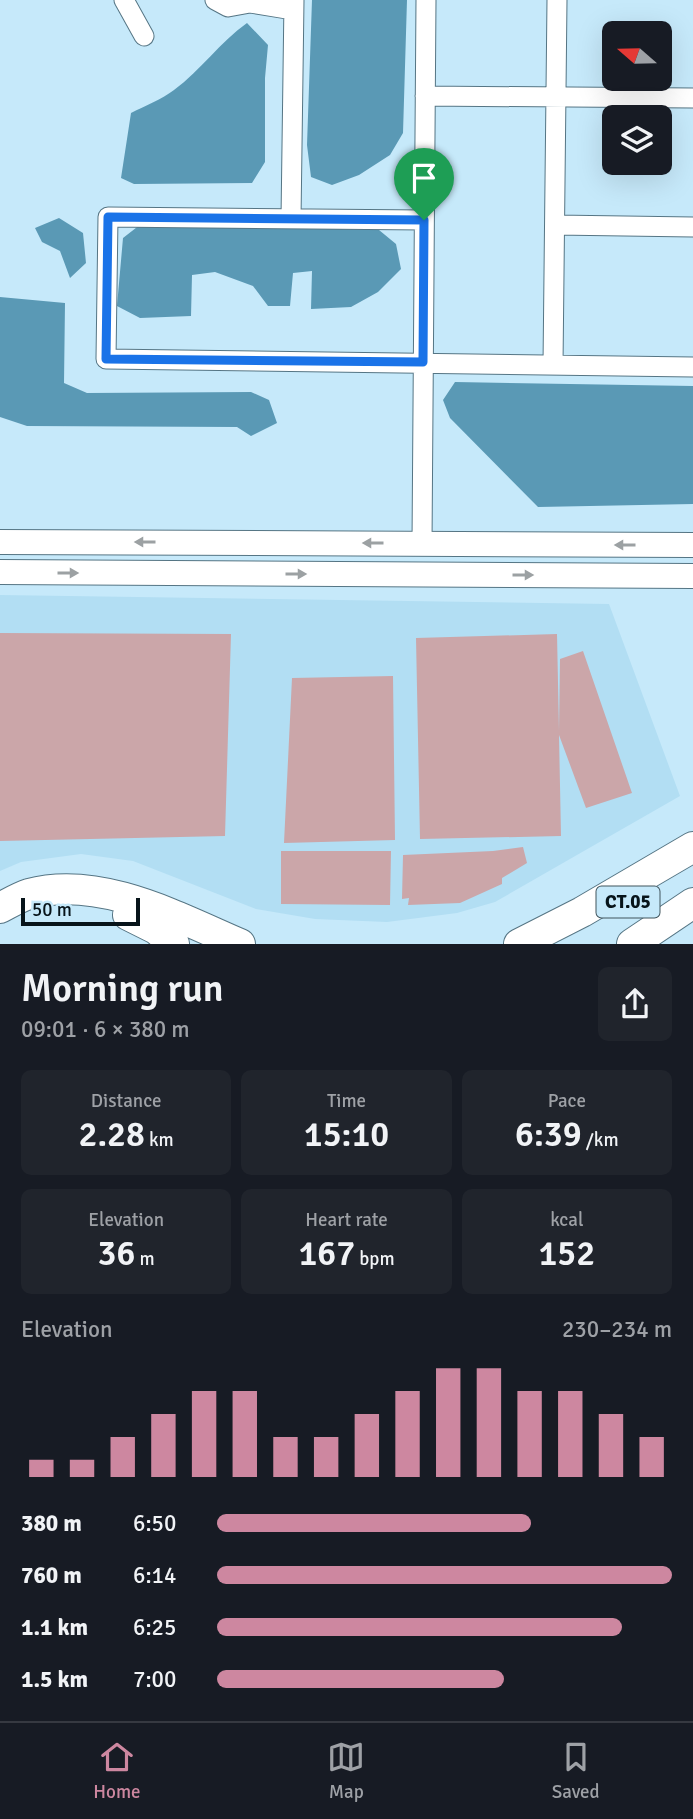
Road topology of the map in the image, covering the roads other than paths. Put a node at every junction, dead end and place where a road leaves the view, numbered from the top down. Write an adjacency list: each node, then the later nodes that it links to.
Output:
1 (124, 0): 6 (street)
2 (215, 0): 5 (street)
3 (426, 0): 7 (street)
4 (557, 0): 8 (street)
5 (294, 5): 10 (street)
6 (144, 36)
7 (425, 96): 8 (street); 11 (street)
8 (557, 97): 9 (street); 12 (street)
9 (693, 98)
10 (291, 219): 11 (street); 14 (street)
11 (424, 220): 14 (street)
12 (556, 226): 13 (street); 15 (street)
13 (693, 227)
14 (423, 362): 15 (street); 18 (street)
15 (554, 365): 16 (street)
16 (693, 367)
17 (0, 542): 18 (main road, one-way to 17)
18 (422, 544): 19 (main road)
19 (572, 544): 20 (main road, one-way to 19); 22 (main road)
20 (693, 545)
21 (0, 572): 22 (main road, one-way to 22)
22 (572, 575): 23 (main road)
23 (693, 576)
24 (693, 847): 32 (highway)
25 (693, 860): 33 (highway, CT.05)
26 (693, 902): 34 (highway, CT.05)
27 (0, 908): 31 (highway)
28 (693, 917): 35 (highway)
29 (0, 926): 30 (highway)
30 (174, 944)
31 (240, 944)
32 (519, 944)
33 (563, 944)
34 (632, 944)
35 (658, 944)

